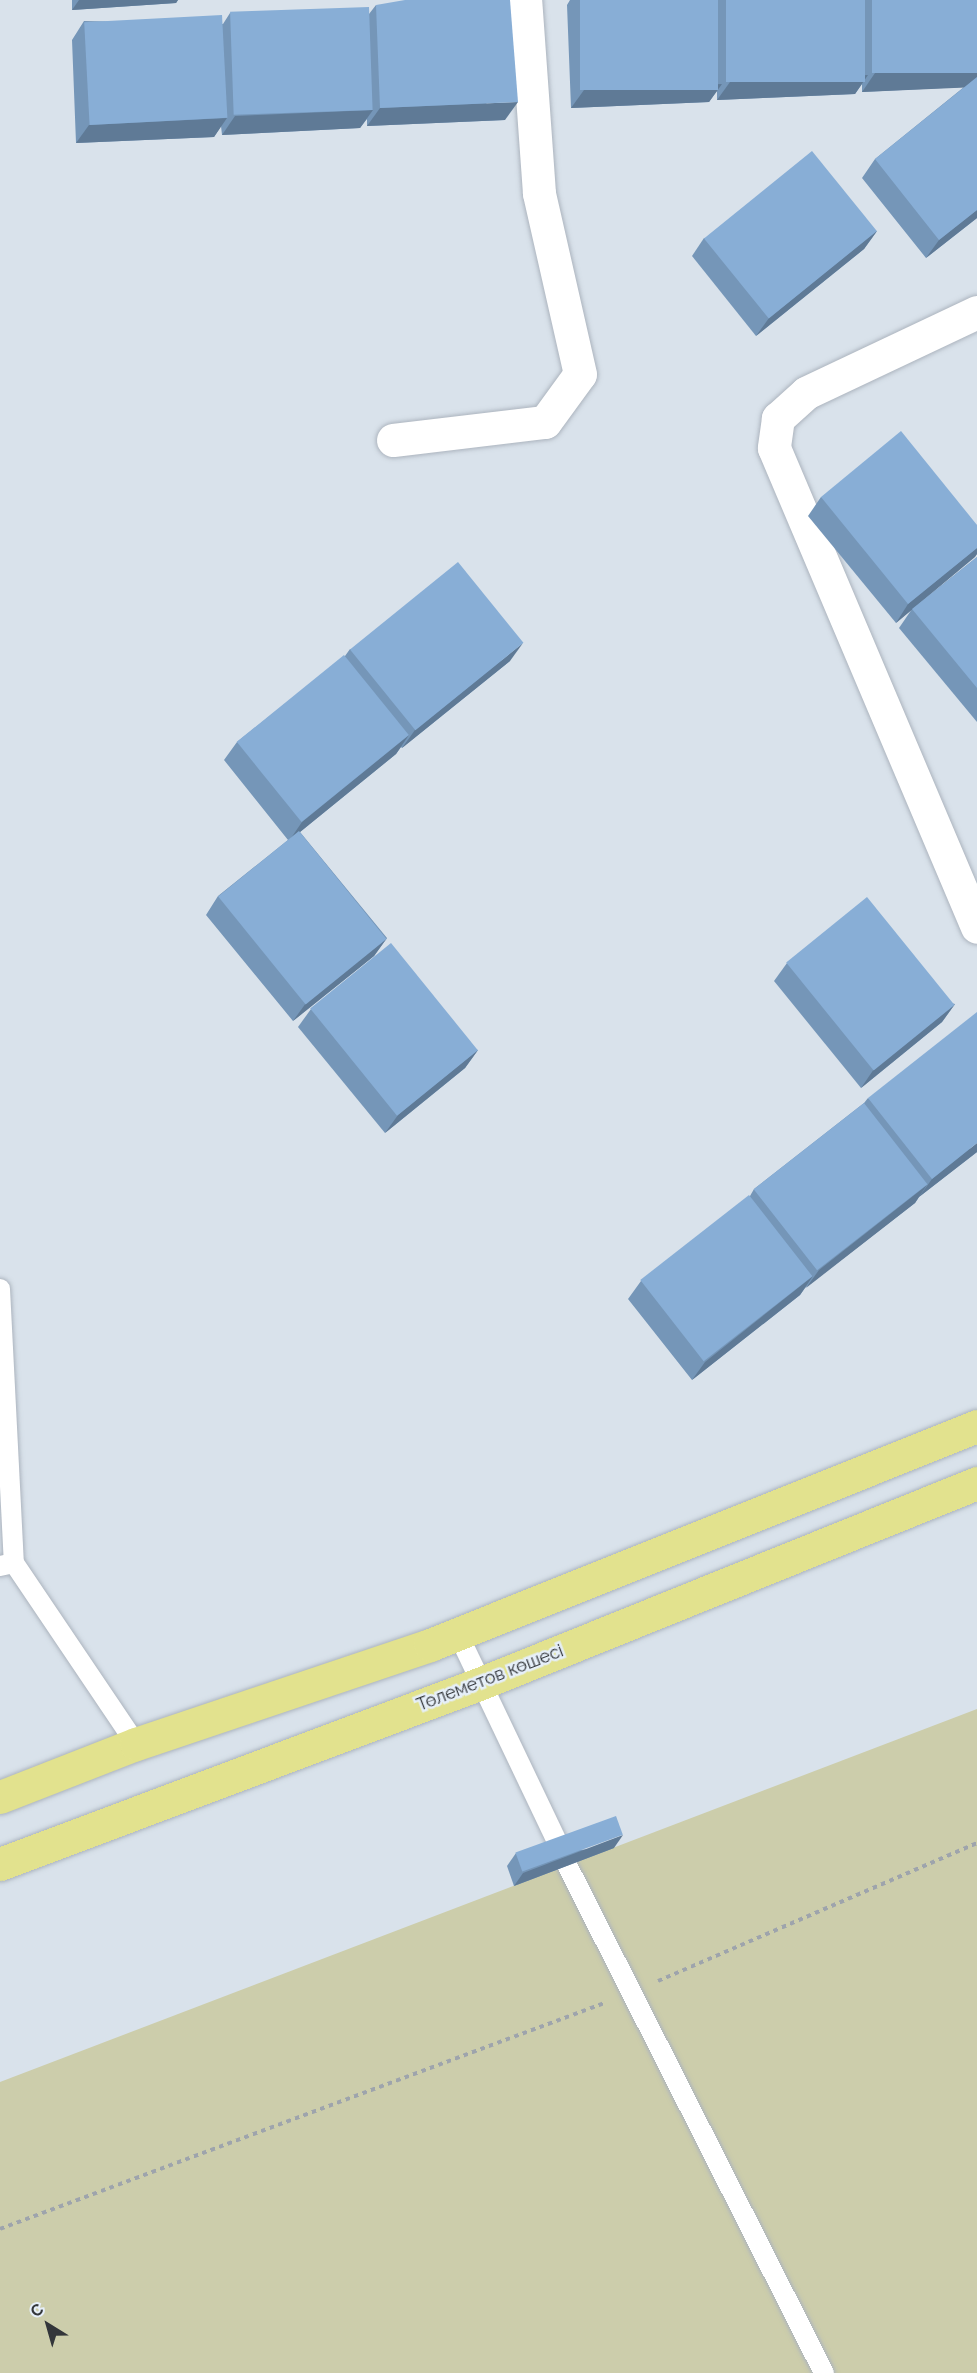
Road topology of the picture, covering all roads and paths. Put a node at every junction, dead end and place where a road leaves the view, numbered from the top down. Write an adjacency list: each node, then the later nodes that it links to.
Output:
1 (525, 0): 3 (street)
2 (977, 312): 4 (street)
3 (393, 440)
4 (977, 927)
5 (0, 1289): 8 (lane)
6 (977, 1426): 9 (main road)
7 (977, 1483): 10 (main road, Төлеметов көшесі)
8 (7, 1564): 11 (lane)
9 (458, 1634): 10 (lane); 11 (main road)
10 (479, 1684): 14 (lane); 15 (main road, Төлеметов көшесі)
11 (136, 1744): 12 (main road)
12 (0, 1797)
13 (977, 1843): 17 (path)
14 (559, 1846)
15 (0, 1864)
16 (567, 1865): 17 (lane)
17 (633, 1992): 18 (path); 19 (lane)
18 (0, 2229)
19 (824, 2373)

